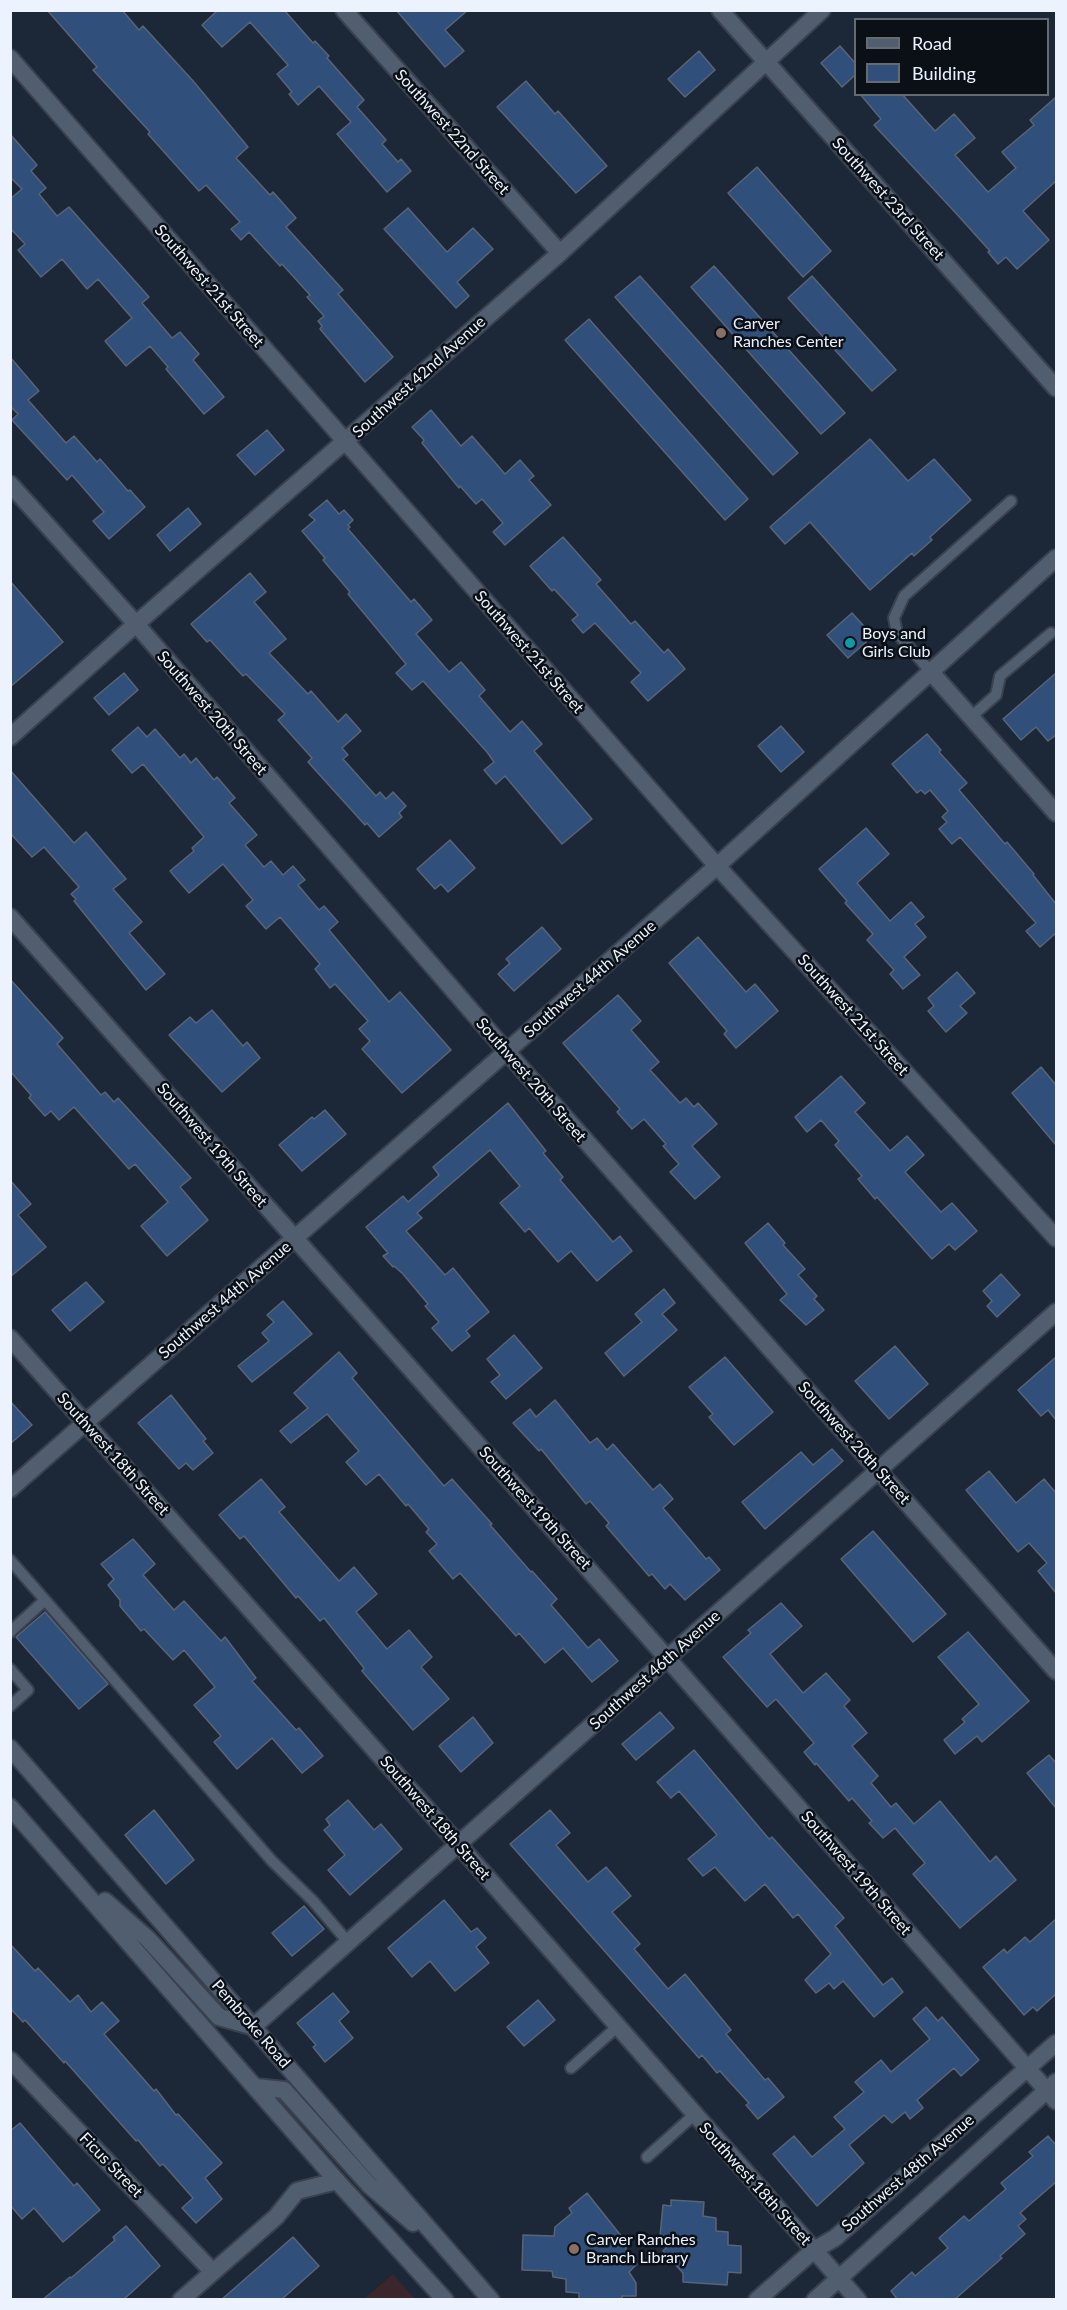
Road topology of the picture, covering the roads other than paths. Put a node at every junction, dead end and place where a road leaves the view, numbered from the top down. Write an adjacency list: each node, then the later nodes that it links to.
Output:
1 (344, 10): 6 (street, Southwest 22nd Street)
2 (720, 10): 5 (street, Southwest 23rd Street)
3 (822, 10): 5 (street, Southwest 42nd Avenue)
4 (10, 58): 8 (street, Southwest 21st Street)
5 (766, 62): 6 (street, Southwest 42nd Avenue); 7 (street, Southwest 23rd Street)
6 (560, 253): 8 (street, Southwest 42nd Avenue)
7 (1056, 388)
8 (345, 442): 12 (street, Southwest 42nd Avenue); 18 (street, Southwest 21st Street)
9 (10, 484): 12 (street, Southwest 20th Street)
10 (1011, 501): 14 (lane)
11 (1056, 558): 14 (street, Southwest 44th Avenue)
12 (136, 624): 16 (street, Southwest 42nd Avenue); 20 (street, Southwest 20th Street)
13 (1051, 633): 15 (lane)
14 (930, 671): 15 (street); 18 (street, Southwest 44th Avenue)
15 (971, 717): 17 (street)
16 (10, 737)
17 (1056, 813)
18 (717, 866): 20 (street, Southwest 44th Avenue); 21 (street, Southwest 21st Street)
19 (10, 917): 22 (street, Southwest 19th Street)
20 (507, 1052): 22 (street, Southwest 44th Avenue); 26 (street, Southwest 20th Street)
21 (1056, 1238)
22 (295, 1239): 25 (street, Southwest 44th Avenue); 31 (street, Southwest 19th Street)
23 (1056, 1312): 26 (street, Southwest 46th Avenue)
24 (10, 1338): 25 (street, Southwest 18th Street)
25 (85, 1423): 27 (street, Southwest 44th Avenue); 37 (street, Southwest 18th Street)
26 (878, 1470): 31 (street, Southwest 46th Avenue); 33 (street, Southwest 20th Street)
27 (10, 1490)
28 (10, 1560): 29 (lane)
29 (45, 1600): 30 (lane); 39 (lane)
30 (10, 1632)
31 (668, 1659): 37 (street, Southwest 46th Avenue); 45 (street, Southwest 19th Street)
32 (10, 1669): 34 (lane)
33 (1056, 1671)
34 (10, 1706)
35 (10, 1748): 41 (street, Pembroke Road)
36 (10, 1806): 38 (street)
37 (458, 1844): 39 (street, Southwest 46th Avenue); 40 (street, Southwest 18th Street)
38 (55, 1857): 41 (street); 46 (street)
39 (348, 1942): 41 (street, Southwest 46th Avenue)
40 (617, 2026): 44 (lane); 48 (street, Southwest 18th Street)
41 (253, 2027): 52 (street, Pembroke Road)
42 (1056, 2043): 45 (street, Southwest 48th Avenue)
43 (10, 2060): 53 (street, Ficus Street)
44 (571, 2068)
45 (1028, 2069): 47 (street, Southwest 19th Street); 51 (street, Southwest 48th Avenue)
46 (256, 2087): 50 (street); 52 (street)
47 (1053, 2092): 54 (street, Southwest 48th Avenue)
48 (694, 2115): 49 (lane); 51 (street, Southwest 18th Street)
49 (647, 2157)
50 (338, 2181): 53 (street); 56 (street)
51 (814, 2250): 54 (street, Southwest 18th Street); 58 (street, Southwest 48th Avenue)
52 (459, 2263): 57 (street, Pembroke Road)
53 (212, 2271): 55 (street)
54 (839, 2278): 59 (street, Southwest 48th Avenue); 60 (street, Southwest 18th Street)
55 (181, 2300)
56 (445, 2300)
57 (491, 2300)
58 (757, 2300)
59 (815, 2300)
60 (858, 2300)

